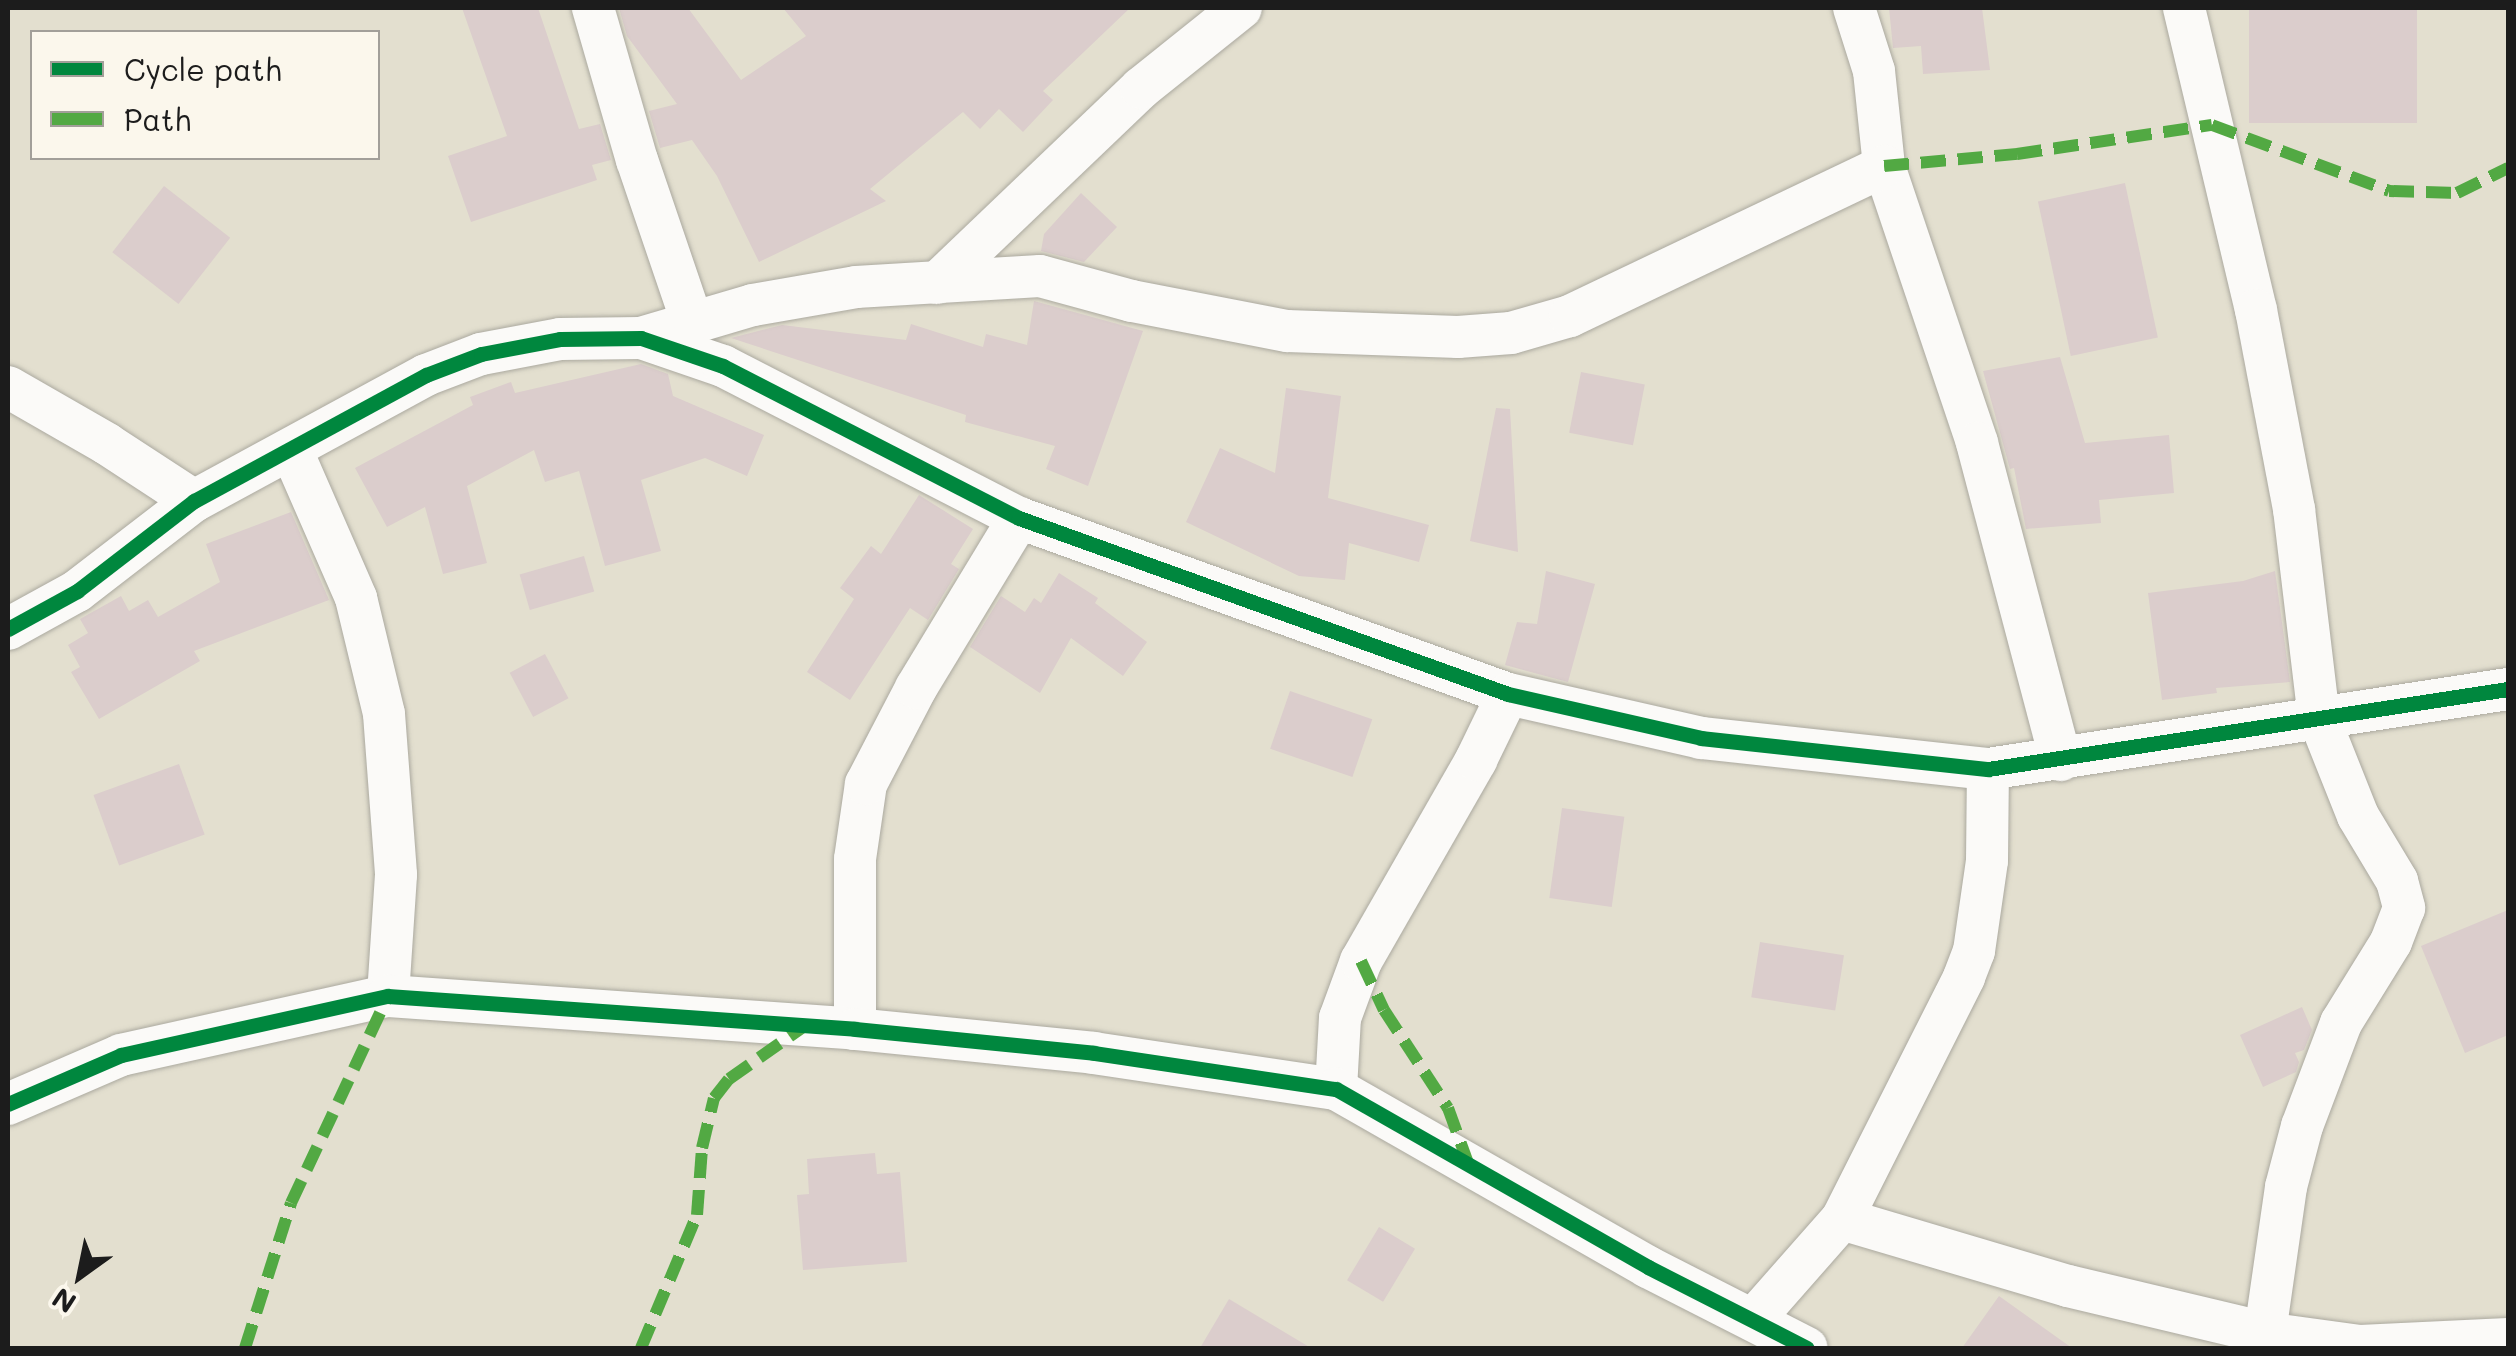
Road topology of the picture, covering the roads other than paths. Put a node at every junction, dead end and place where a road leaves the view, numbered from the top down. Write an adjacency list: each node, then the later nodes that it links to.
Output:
1 (593, 8): 7 (street)
2 (1241, 8): 6 (street)
3 (1854, 8): 5 (street)
4 (2184, 8): 16 (street)
5 (1884, 166): 6 (street); 17 (street)
6 (937, 284): 7 (street)
7 (692, 322): 8 (street)
8 (641, 338): 10 (street); 12 (street)
9 (8, 388): 11 (street)
10 (291, 449): 11 (street); 19 (street)
11 (194, 501): 13 (street)
12 (1019, 518): 15 (street); 20 (street)
13 (8, 629)
14 (2508, 689): 16 (street)
15 (1508, 694): 18 (street); 21 (street)
16 (2319, 718): 17 (street); 25 (street)
17 (2060, 760): 18 (street)
18 (1988, 768): 23 (street)
19 (388, 996): 20 (street); 22 (street)
20 (855, 1029): 21 (street)
21 (1336, 1089): 24 (street)
22 (8, 1104)
23 (1842, 1219): 24 (street); 25 (street)
24 (1753, 1320): 27 (street)
25 (2265, 1333): 28 (street)
26 (2508, 1339): 28 (street)
27 (1807, 1348)
28 (2360, 1348)

